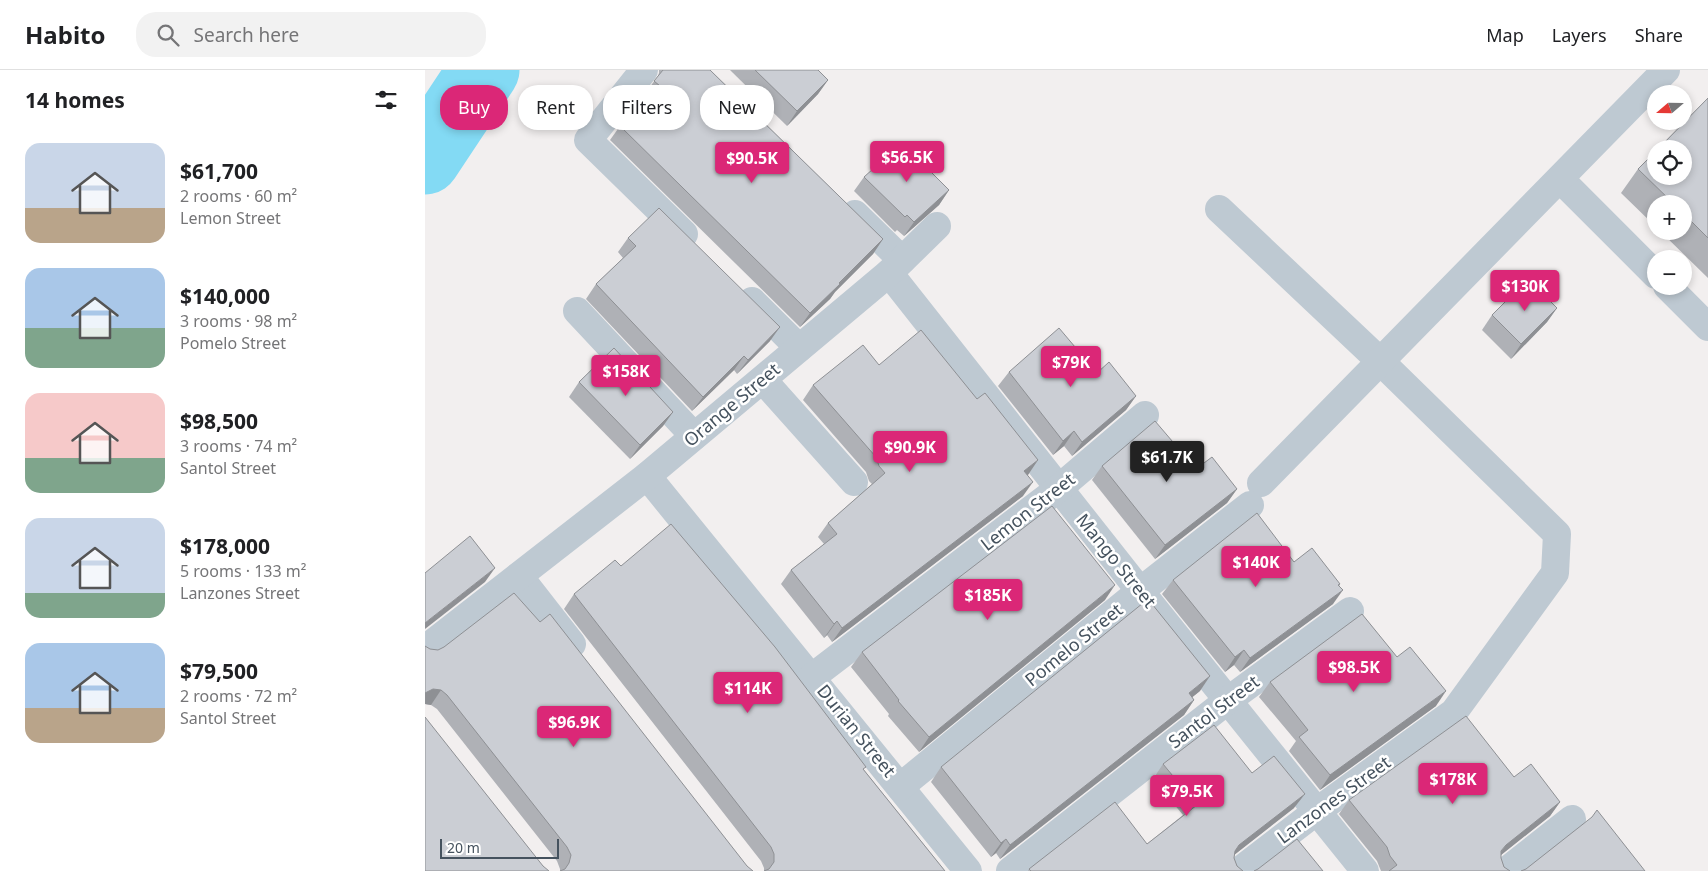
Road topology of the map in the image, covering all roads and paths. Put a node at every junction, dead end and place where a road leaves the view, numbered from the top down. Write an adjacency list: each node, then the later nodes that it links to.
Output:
1 (644, 70): 7 (street)
2 (1666, 70): 3 (street, Pomelo Street)
3 (1560, 179): 9 (street); 15 (street, Pomelo Street)
4 (840, 199): 8 (street, Mango Street)
5 (1219, 209): 15 (street, Lanzones Street)
6 (937, 226): 8 (street, Orange Street)
7 (701, 251)
8 (896, 266): 14 (street, Orange Street); 21 (street, Mango Street)
9 (1647, 266)
10 (736, 285): 14 (street)
11 (1676, 295): 13 (street)
12 (577, 311): 18 (street)
13 (1708, 327)
14 (799, 348): 16 (street, Orange Street)
15 (1381, 361): 23 (street, Pomelo Street); 30 (street, Lanzones Street)
16 (763, 380): 18 (street, Orange Street); 20 (street)
17 (1145, 415): 21 (street, Lemon Street)
18 (694, 436): 19 (street, Orange Street)
19 (647, 476): 22 (street, Orange Street); 27 (street, Durian Street)
20 (854, 482)
21 (1059, 489): 23 (street, Mango Street); 27 (street, Lemon Street)
22 (519, 576): 25 (street, Orange Street); 26 (street)
23 (1140, 591): 28 (street, Mango Street); 29 (street, Pomelo Street)
24 (1350, 611): 28 (street, Santol Street)
25 (425, 649)
26 (586, 661)
27 (812, 677): 29 (street, Durian Street)
28 (1227, 701): 30 (street, Mango Street); 33 (street, Santol Street)
29 (900, 787): 32 (street, Durian Street)
30 (1317, 811): 34 (street, Lanzones Street); 35 (street, Mango Street)
31 (1572, 820): 36 (street)
32 (968, 871)
33 (1010, 871)
34 (1239, 871)
35 (1365, 871)
36 (1506, 871)

